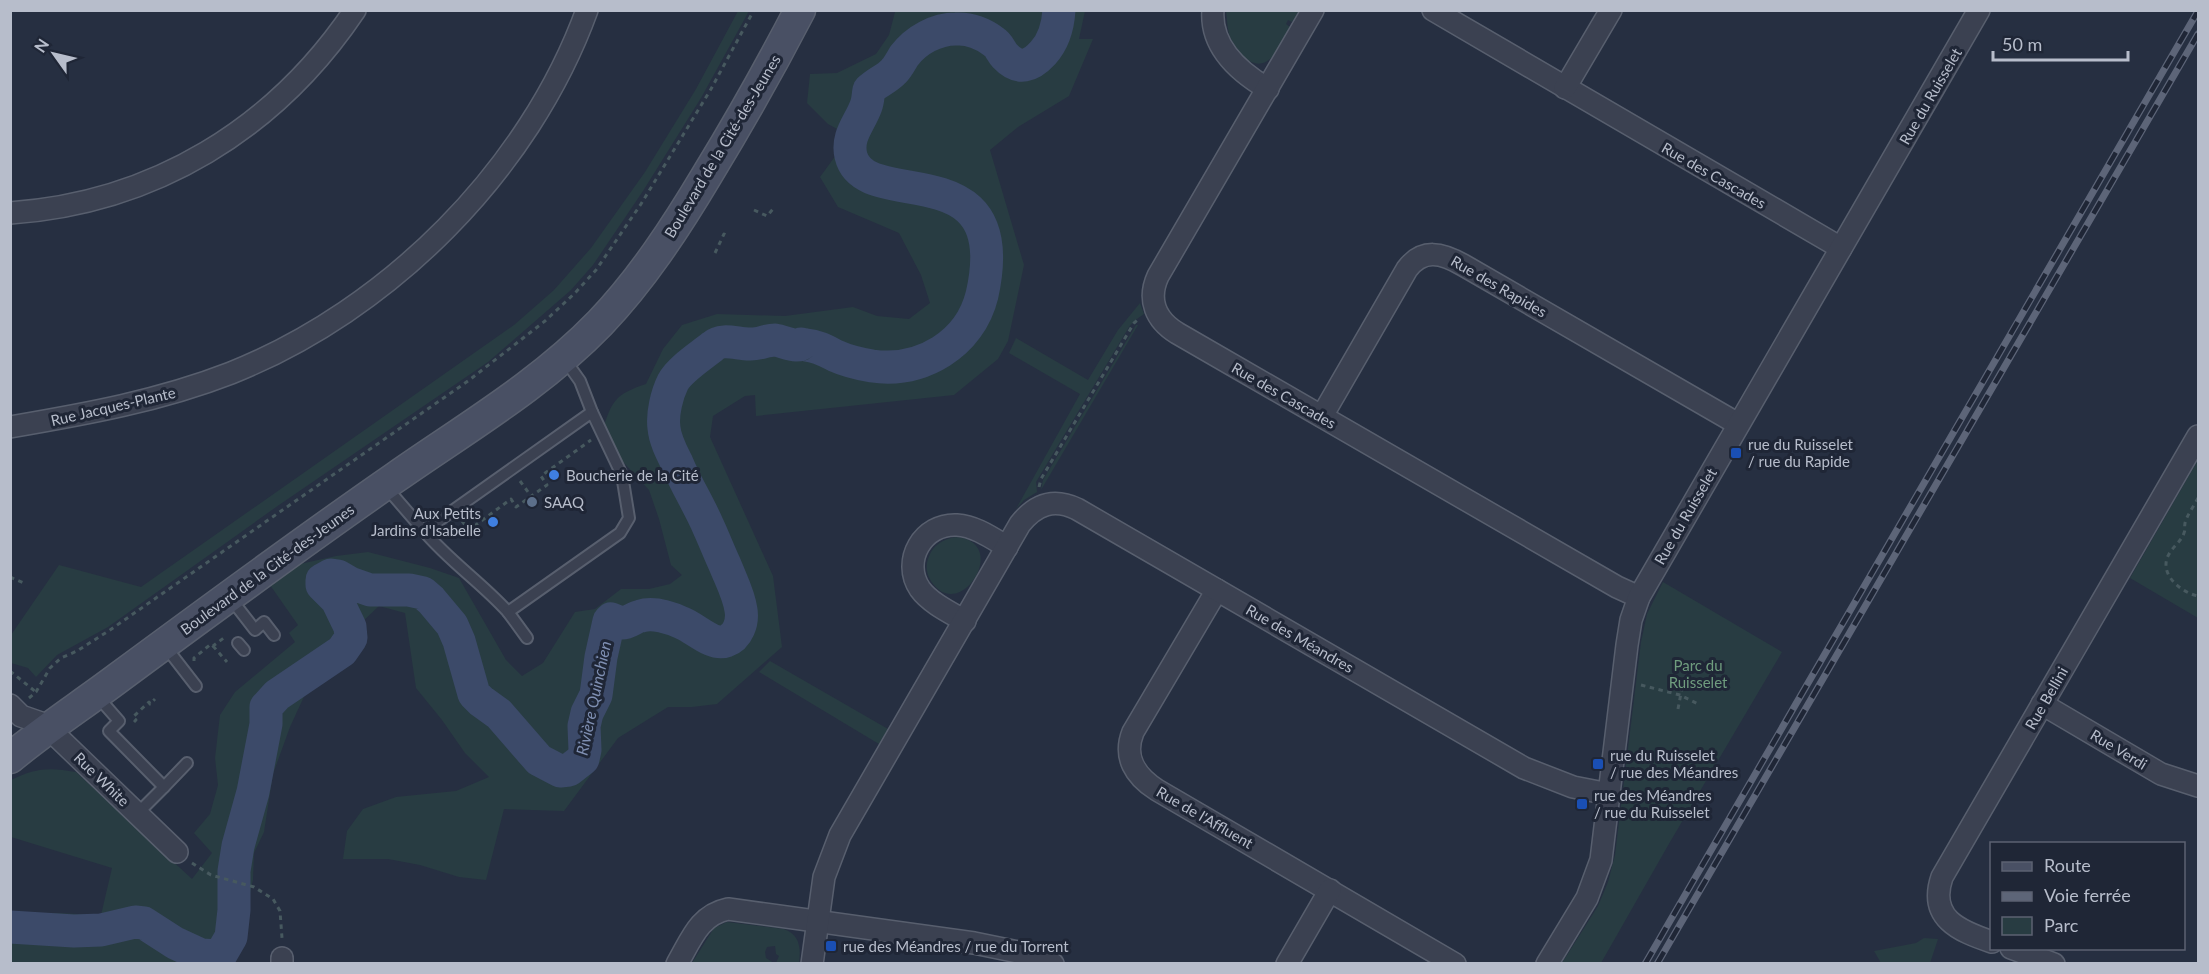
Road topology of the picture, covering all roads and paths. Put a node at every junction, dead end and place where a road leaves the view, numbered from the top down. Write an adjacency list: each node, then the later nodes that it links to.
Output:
1 (355, 10): 14 (street)
2 (587, 10): 23 (street, Rue Jacques-Plante)
3 (754, 10): 49 (path)
4 (800, 10): 19 (main road, Boulevard de la Cité-des-Jeunes)
5 (1213, 10): 11 (street)
6 (1313, 10): 11 (street, Rue des Cascades)
7 (1433, 10): 10 (street, Rue des Cascades)
8 (1611, 10): 10 (street)
9 (1979, 10): 16 (street, Rue du Ruisselet)
10 (1565, 88): 16 (street, Rue des Cascades)
11 (1268, 89): 21 (street, Rue des Cascades)
12 (773, 209): 13 (path)
13 (754, 210)
14 (10, 213)
15 (728, 236): 17 (path)
16 (1841, 248): 22 (street, Rue du Ruisselet)
17 (715, 253)
18 (1143, 316): 28 (path)
19 (563, 358): 20 (lane); 27 (main road, Boulevard de la Cité-des-Jeunes)
20 (592, 412): 26 (lane); 40 (lane)
21 (1322, 416): 22 (street, Rue des Rapides); 39 (street, Rue des Cascades)
22 (1738, 424): 39 (street, Rue du Ruisselet)
23 (10, 427)
24 (2199, 436): 57 (street, Rue Bellini)
25 (585, 445): 29 (path)
26 (512, 469): 29 (path); 32 (lane)
27 (385, 485): 32 (lane); 37 (main road, Boulevard de la Cité-des-Jeunes)
28 (1039, 491)
29 (531, 496): 31 (path)
30 (2199, 498): 38 (path)
31 (469, 530)
32 (424, 531): 40 (lane)
33 (1007, 547): 36 (street, Rue des Méandres); 41 (street, Rue des Méandres); 41 (street)
34 (10, 577): 35 (path)
35 (24, 583)
36 (1217, 590): 68 (street, Rue des Méandres); 71 (street, Rue de l'Affluent)
37 (229, 596): 42 (lane); 45 (main road, Boulevard de la Cité-des-Jeunes)
38 (2199, 596)
39 (1639, 597): 51 (street, Rue du Ruisselet)
40 (508, 612): 44 (lane)
41 (965, 621): 72 (street, Rue des Méandres)
42 (274, 635)
43 (227, 636): 46 (path)
44 (527, 638)
45 (164, 644): 52 (lane); 53 (main road, Boulevard de la Cité-des-Jeunes)
46 (213, 646): 47 (path); 48 (path)
47 (227, 662)
48 (191, 663)
49 (10, 671)
50 (1684, 672): 54 (path)
51 (1622, 683): 54 (path); 68 (street, Rue du Ruisselet)
52 (196, 686)
53 (96, 694): 63 (main road, Boulevard de la Cité-des-Jeunes); 67 (lane)
54 (1680, 695): 56 (path); 59 (path)
55 (155, 699): 61 (path)
56 (1698, 704)
57 (2042, 704): 66 (street, Rue Verdi); 73 (street, Rue Bellini)
58 (135, 706): 61 (path)
59 (1678, 709)
60 (16, 710): 63 (street, Rue White)
61 (140, 710): 62 (path)
62 (131, 724)
63 (49, 728): 64 (main road, Boulevard de la Cité-des-Jeunes); 69 (street, Rue White)
64 (10, 758)
65 (187, 763): 67 (lane)
66 (2199, 786)
67 (164, 787): 69 (lane)
68 (1609, 794): 82 (street, Rue du Ruisselet)
69 (136, 815): 70 (street, Rue White)
70 (182, 856): 76 (path)
71 (1330, 890): 80 (street); 81 (street, Rue de l'Affluent)
72 (817, 920): 75 (street); 77 (street); 78 (street, Rue des Méandres)
73 (1990, 941)
74 (2017, 950): 83 (street)
75 (1019, 958): 79 (street)
76 (282, 961)
77 (677, 963)
78 (812, 963)
79 (1053, 963)
80 (1287, 963)
81 (1455, 963)
82 (1547, 963)
83 (2054, 963)

